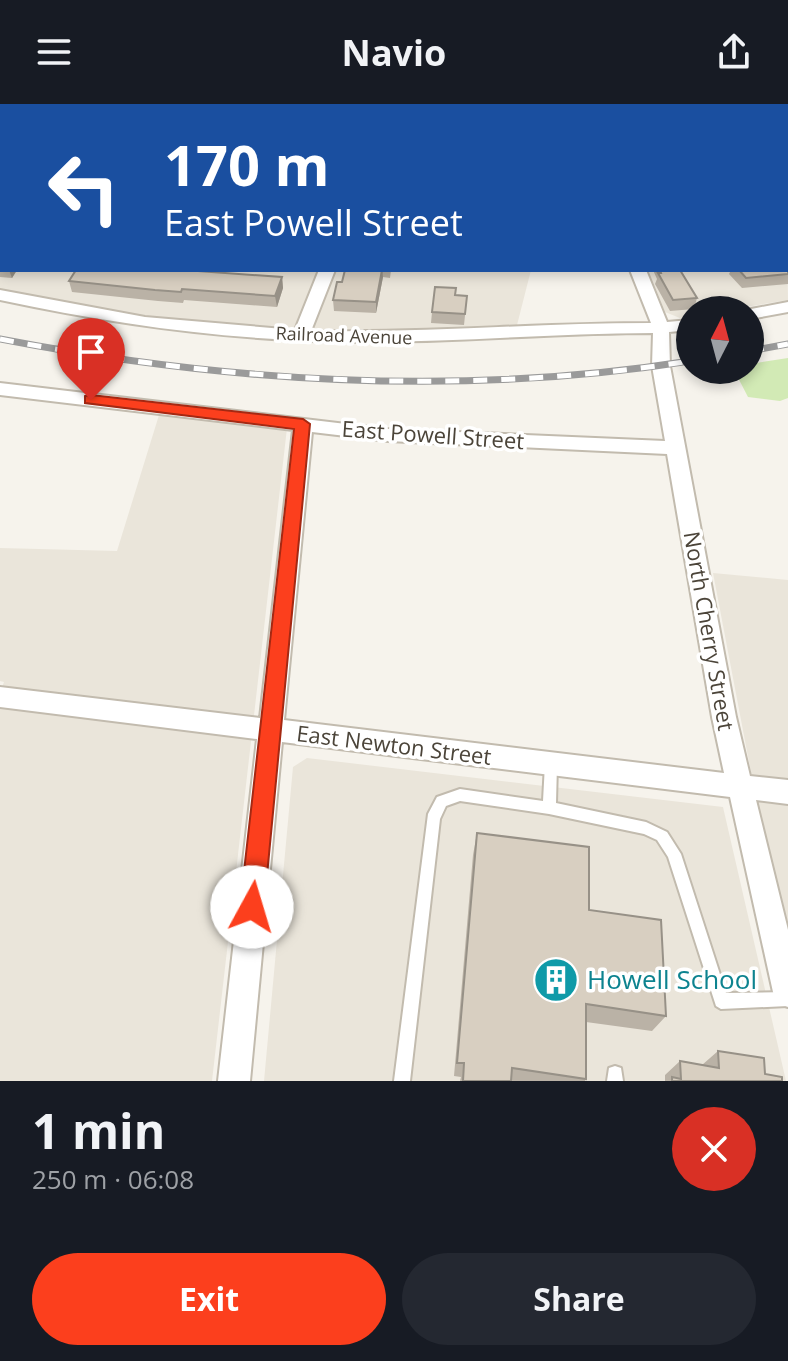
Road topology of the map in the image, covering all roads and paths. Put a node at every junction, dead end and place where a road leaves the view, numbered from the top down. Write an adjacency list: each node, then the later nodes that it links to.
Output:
1 (326, 272): 8 (street)
2 (639, 272): 7 (street, North Cherry Street)
3 (0, 295): 8 (street, Railroad Avenue)
4 (788, 307): 5 (street)
5 (764, 311)
6 (676, 326): 7 (street, Railroad Avenue)
7 (661, 328): 8 (street, Railroad Avenue); 11 (street, North Cherry Street)
8 (301, 335)
9 (0, 389): 10 (street, East Powell Street)
10 (303, 424): 11 (street, East Powell Street); 13 (street)
11 (676, 448): 15 (street, North Cherry Street)
12 (0, 697): 13 (street, East Newton Street)
13 (271, 730): 14 (street, East Newton Street); 20 (street)
14 (551, 764): 15 (street, East Newton Street); 17 (lane)
15 (738, 786): 16 (street, East Newton Street); 18 (street, North Cherry Street)
16 (788, 792)
17 (549, 808): 19 (lane); 21 (lane)
18 (788, 992)
19 (788, 999)
20 (234, 1081)
21 (402, 1081)

